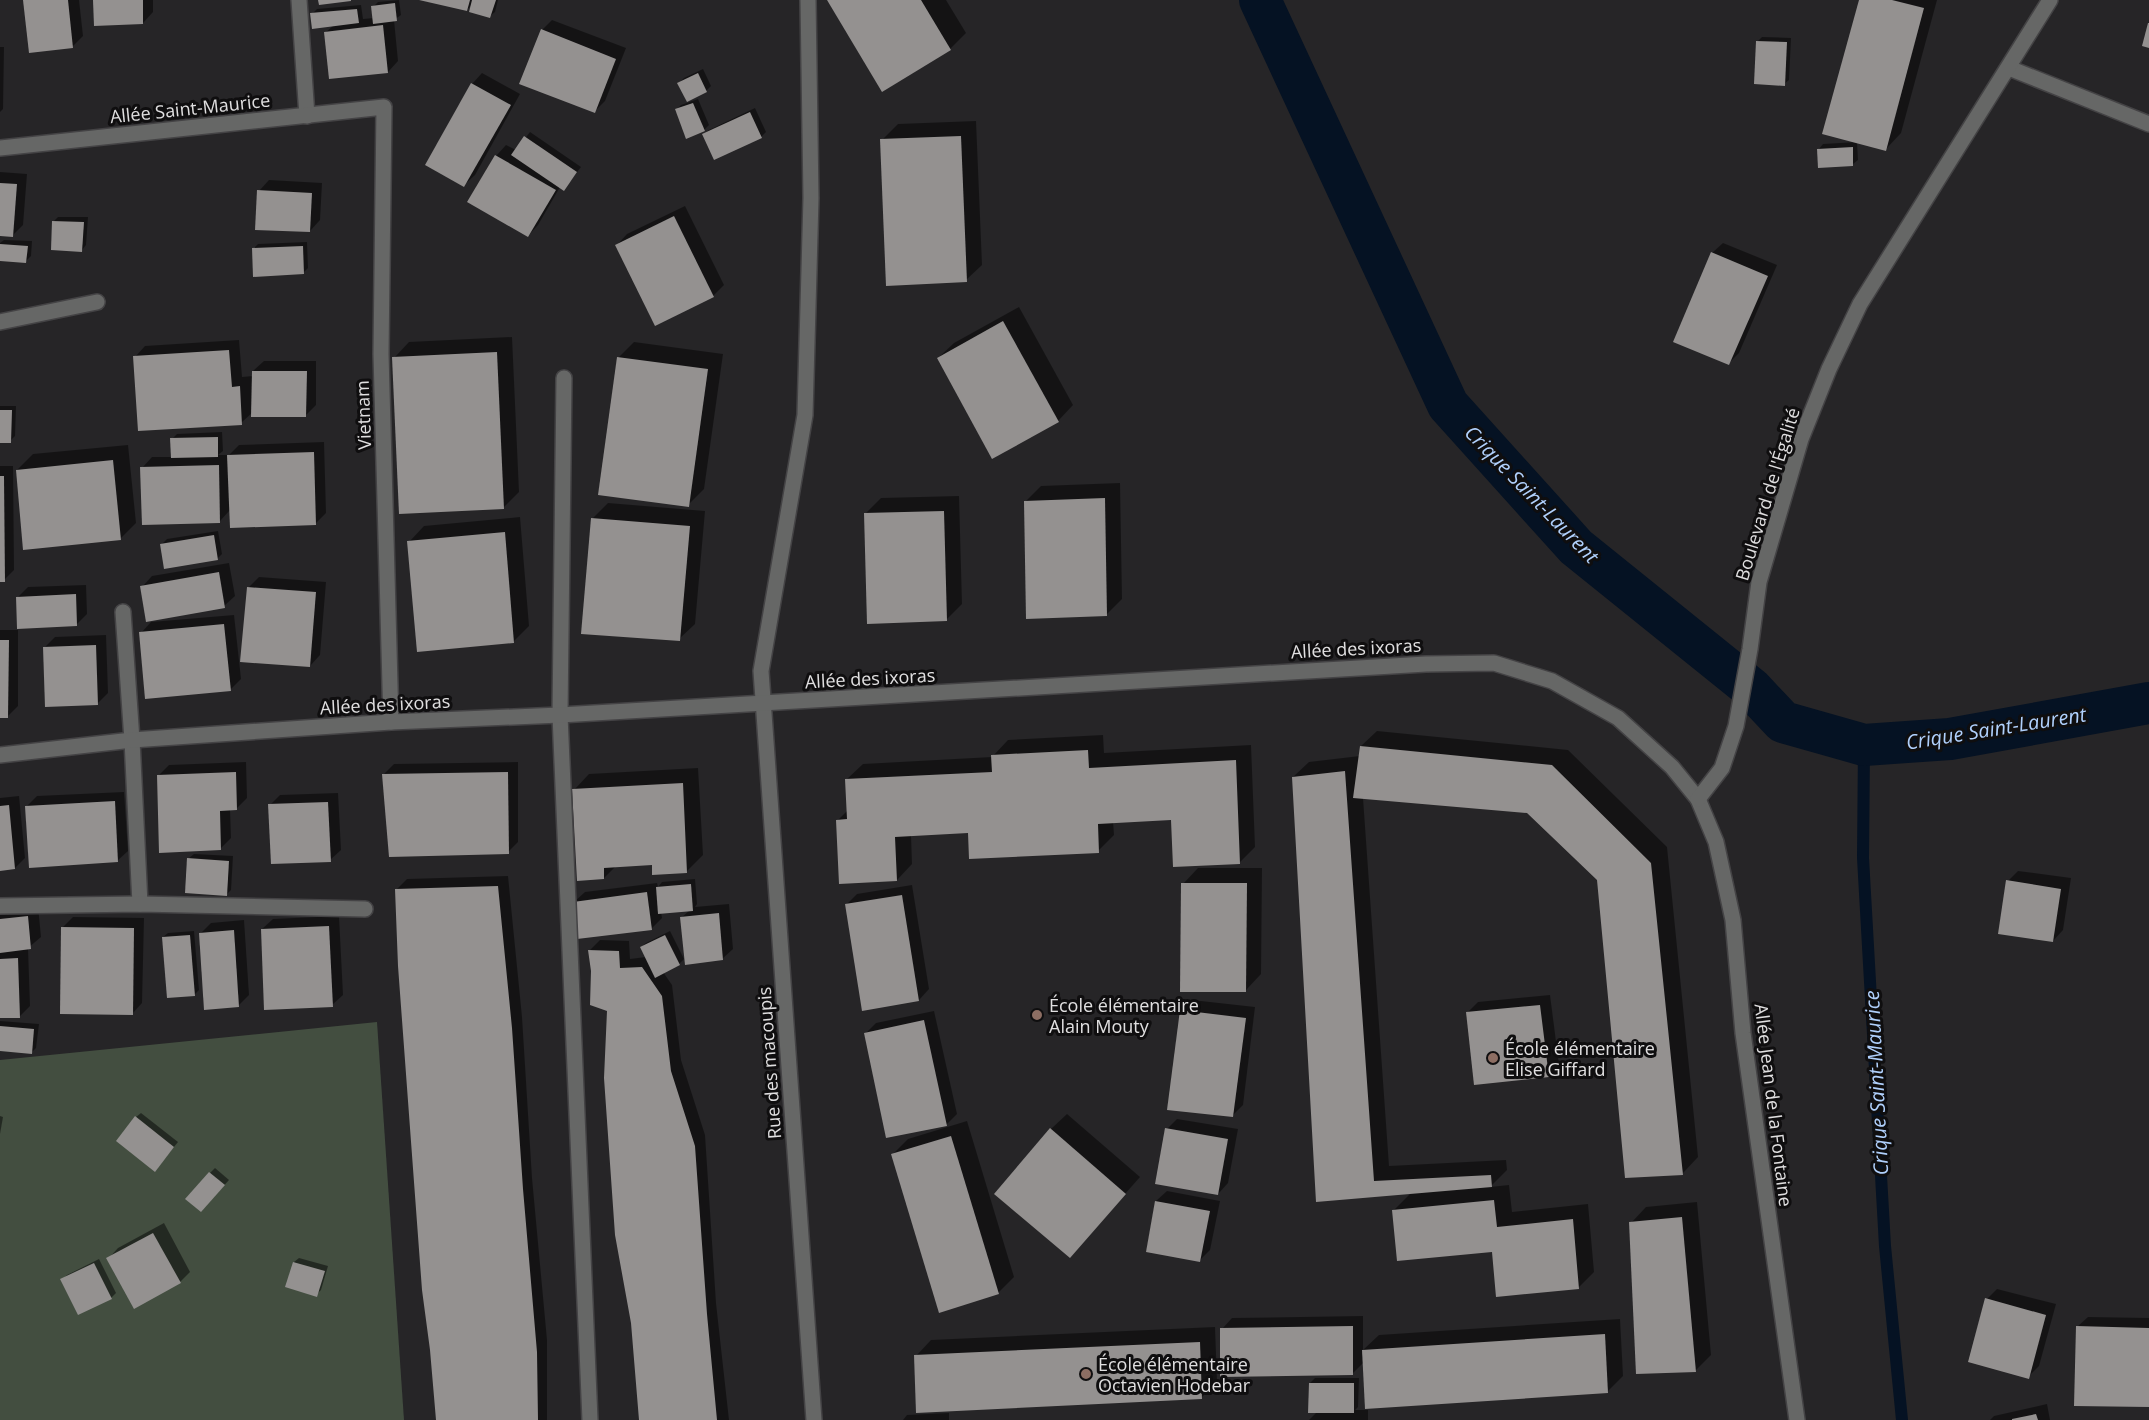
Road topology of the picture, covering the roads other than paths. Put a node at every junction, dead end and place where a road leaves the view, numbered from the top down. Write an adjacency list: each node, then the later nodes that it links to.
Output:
1 (299, 0): 6 (street)
2 (808, 0): 13 (street, Rue des macoupis)
3 (2050, 0): 4 (street, Boulevard de l'Égalité)
4 (2009, 68): 7 (street); 18 (street, Boulevard de l'Égalité)
5 (384, 107): 6 (street, Allée Saint-Maurice); 15 (street, Vietnam)
6 (307, 116): 8 (street, Allée Saint-Maurice)
7 (2149, 124)
8 (0, 148)
9 (97, 302): 10 (street)
10 (0, 322)
11 (564, 378): 14 (street)
12 (123, 612): 16 (street)
13 (763, 704): 14 (street, Allée des ixoras); 18 (street, Allée des ixoras); 23 (street, Rue des macoupis)
14 (560, 716): 15 (street, Allée des ixoras); 22 (street)
15 (391, 722): 16 (street, Allée des ixoras)
16 (132, 740): 17 (street, Allée des ixoras); 19 (street)
17 (0, 755)
18 (1698, 799): 24 (street, Allée Jean de la Fontaine)
19 (140, 904): 20 (street); 21 (street)
20 (0, 906)
21 (365, 909)
22 (590, 1420)
23 (814, 1420)
24 (1797, 1420)

